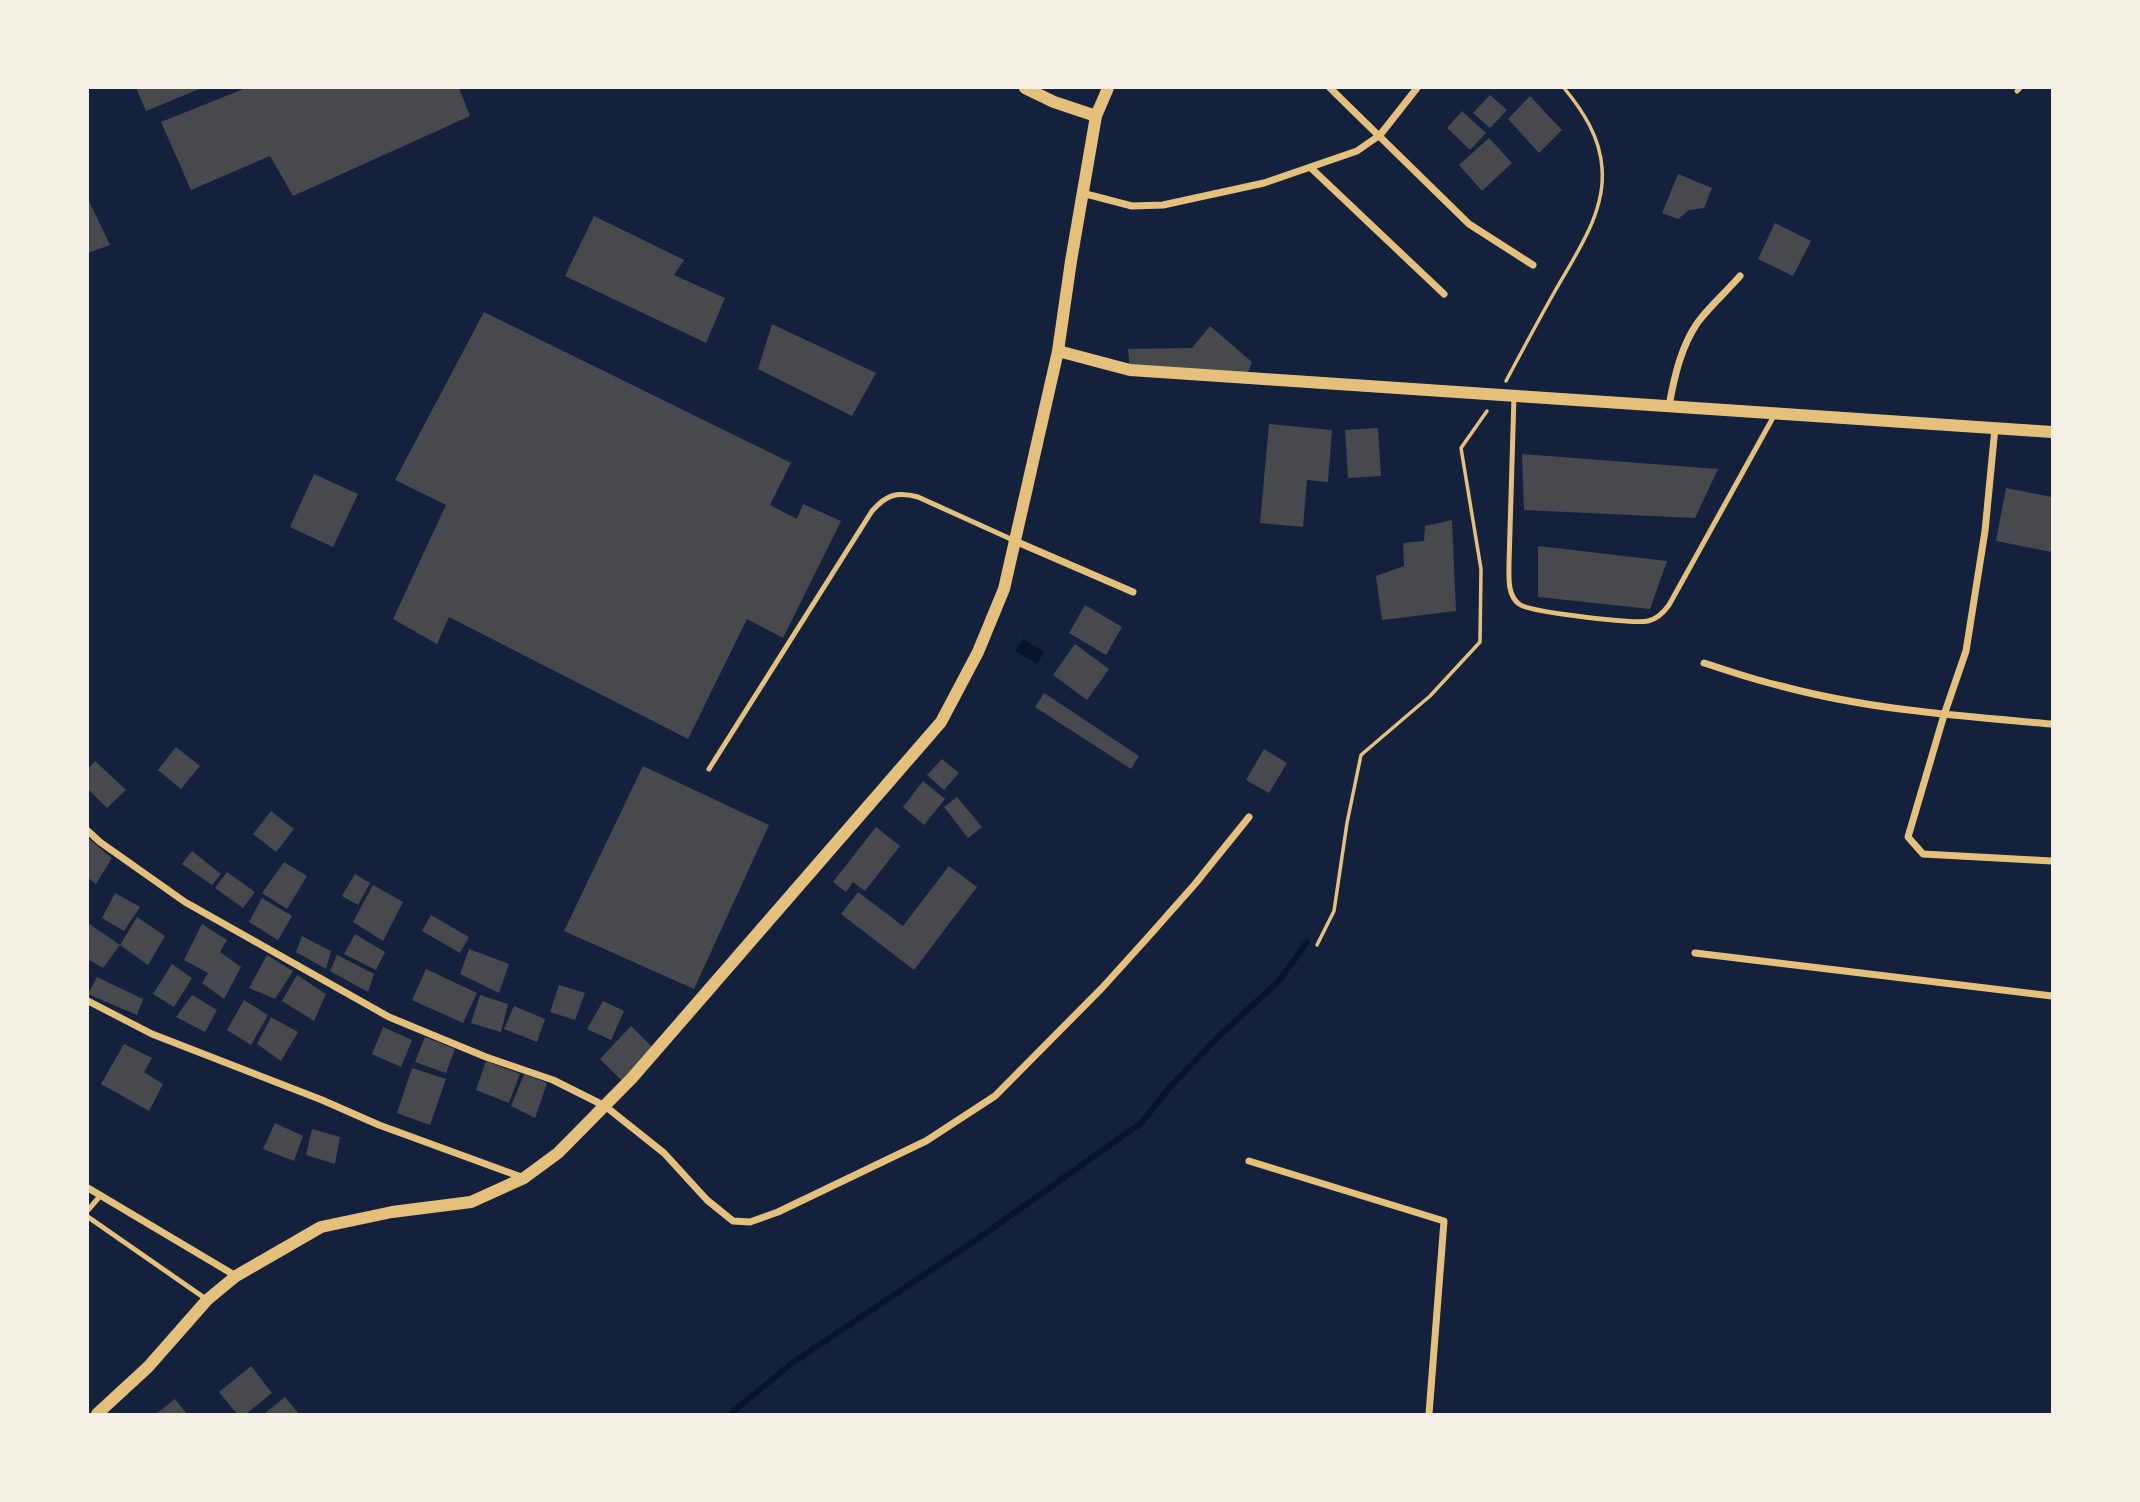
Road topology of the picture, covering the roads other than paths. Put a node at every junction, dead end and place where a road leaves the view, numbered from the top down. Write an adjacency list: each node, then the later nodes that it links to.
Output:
1 (1025, 88): 5 (street)
2 (1108, 88): 5 (street)
3 (1330, 88): 6 (street)
4 (1416, 88): 6 (street)
5 (1096, 116): 8 (street)
6 (1380, 135): 7 (street); 9 (street)
7 (1311, 168): 8 (street); 11 (street)
8 (1082, 193): 12 (street)
9 (1533, 265)
10 (1740, 276): 14 (street)
11 (1444, 294)
12 (1058, 351): 13 (street); 18 (street)
13 (1514, 396): 14 (street); 15 (lane)
14 (1669, 407): 15 (street)
15 (1776, 413): 16 (street)
16 (1995, 428): 17 (street); 21 (street)
17 (2053, 432)
18 (1014, 541): 19 (street); 23 (lane); 30 (street)
19 (1133, 592)
20 (1704, 663): 21 (street)
21 (1944, 715): 22 (street); 26 (street)
22 (2053, 724)
23 (709, 769)
24 (1250, 817): 30 (street)
25 (88, 831): 30 (street)
26 (2053, 861)
27 (1695, 953): 28 (street)
28 (2053, 996)
29 (88, 1001): 32 (street)
30 (605, 1106): 32 (street)
31 (1249, 1161): 40 (street)
32 (524, 1178): 37 (street)
33 (88, 1188): 34 (street)
34 (101, 1195): 35 (lane); 37 (street)
35 (88, 1210)
36 (88, 1217): 38 (lane)
37 (236, 1276): 38 (street)
38 (207, 1300): 39 (street)
39 (97, 1415)
40 (1429, 1415)

